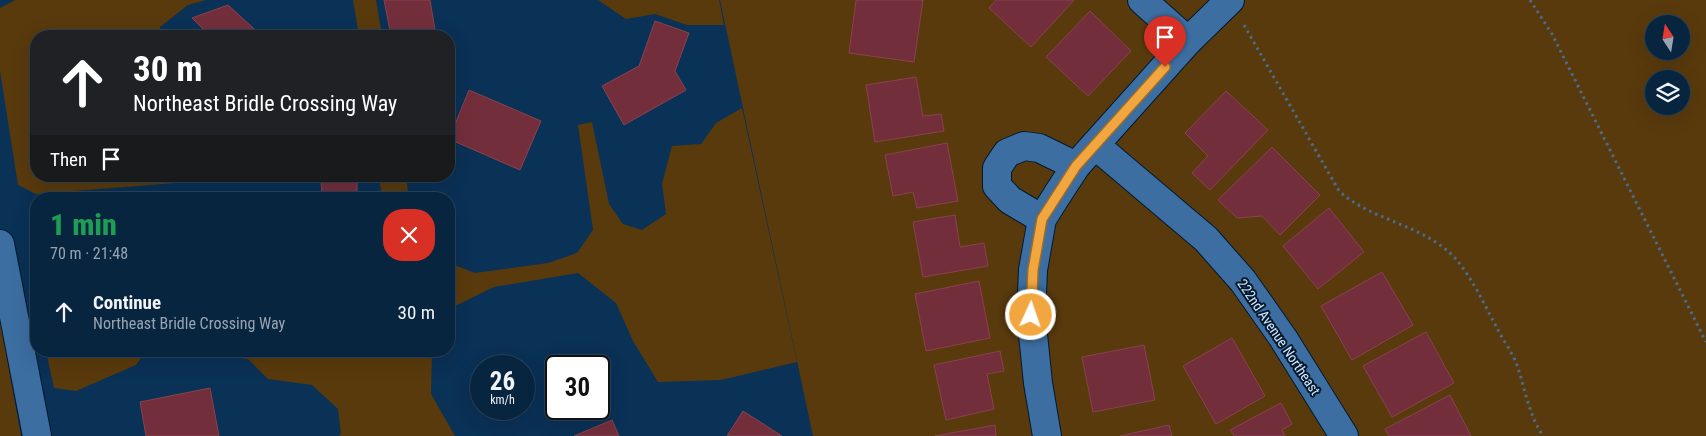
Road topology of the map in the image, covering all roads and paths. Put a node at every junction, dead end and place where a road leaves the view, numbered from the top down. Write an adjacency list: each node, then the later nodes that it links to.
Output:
1 (1142, 0): 5 (street)
2 (1230, 0): 5 (street)
3 (1530, 0): 10 (path)
4 (1244, 26): 14 (path)
5 (1188, 41): 6 (street)
6 (1095, 145): 7 (street); 13 (street, 222nd Avenue Northeast)
7 (1076, 166): 8 (street); 8 (street)
8 (1042, 219): 12 (street)
9 (0, 244): 11 (street)
10 (1706, 342)
11 (37, 436)
12 (1047, 436)
13 (1344, 436)
14 (1543, 436)

